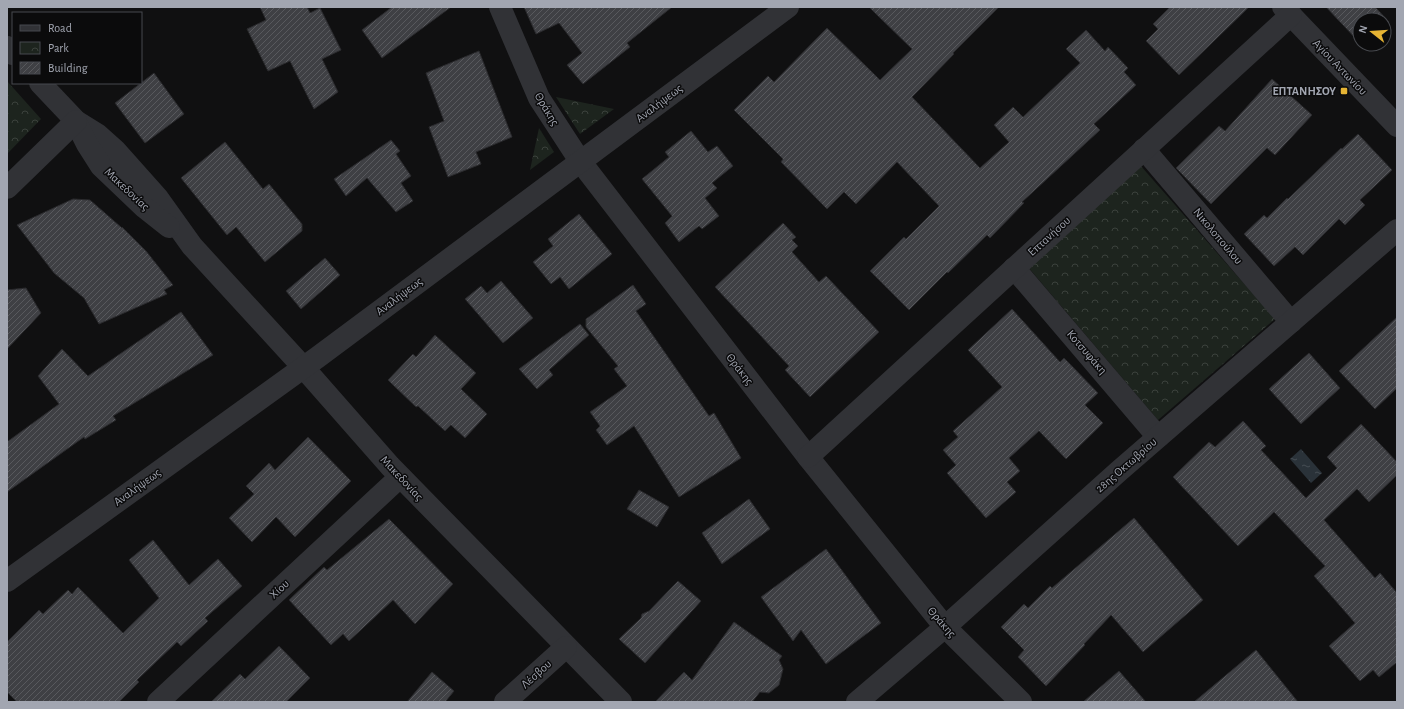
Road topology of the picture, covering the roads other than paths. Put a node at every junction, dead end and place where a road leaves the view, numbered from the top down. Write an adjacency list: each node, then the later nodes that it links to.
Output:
1 (500, 7): 8 (street, Θράκης)
2 (788, 7): 8 (street, Αναλήψεως)
3 (1287, 11): 6 (street, Αγίου Αντωνίου); 7 (street, Επτανήσου)
4 (41, 84): 5 (street, Μακεδονίας)
5 (76, 121): 9 (street); 13 (street, Μακεδονίας)
6 (1397, 126)
7 (1144, 149): 11 (street, Επτανήσου); 12 (street, Νικολοπούλου)
8 (580, 161): 13 (street, Αναλήψεως); 15 (street, Θράκης)
9 (7, 188)
10 (1397, 230): 12 (street, 28ης Οκτωβρίου)
11 (1014, 268): 14 (street, Κοτσυφάκη); 15 (street, Επτανήσου)
12 (1291, 322): 14 (street, 28ης Οκτωβρίου)
13 (303, 367): 16 (street, Μακεδονίας); 17 (street, Αναλήψεως)
14 (1158, 437): 18 (street, 28ης Οκτωβρίου)
15 (808, 457): 18 (street, Θράκης)
16 (400, 477): 19 (street, Μακεδονίας); 20 (street, Χίου)
17 (7, 581)
18 (945, 627): 23 (street, 28ης Οκτωβρίου); 24 (street, Θράκης)
19 (566, 647): 21 (street, Λέσβου); 22 (street, Μακεδονίας)
20 (158, 702)
21 (505, 702)
22 (620, 702)
23 (857, 702)
24 (1021, 702)

